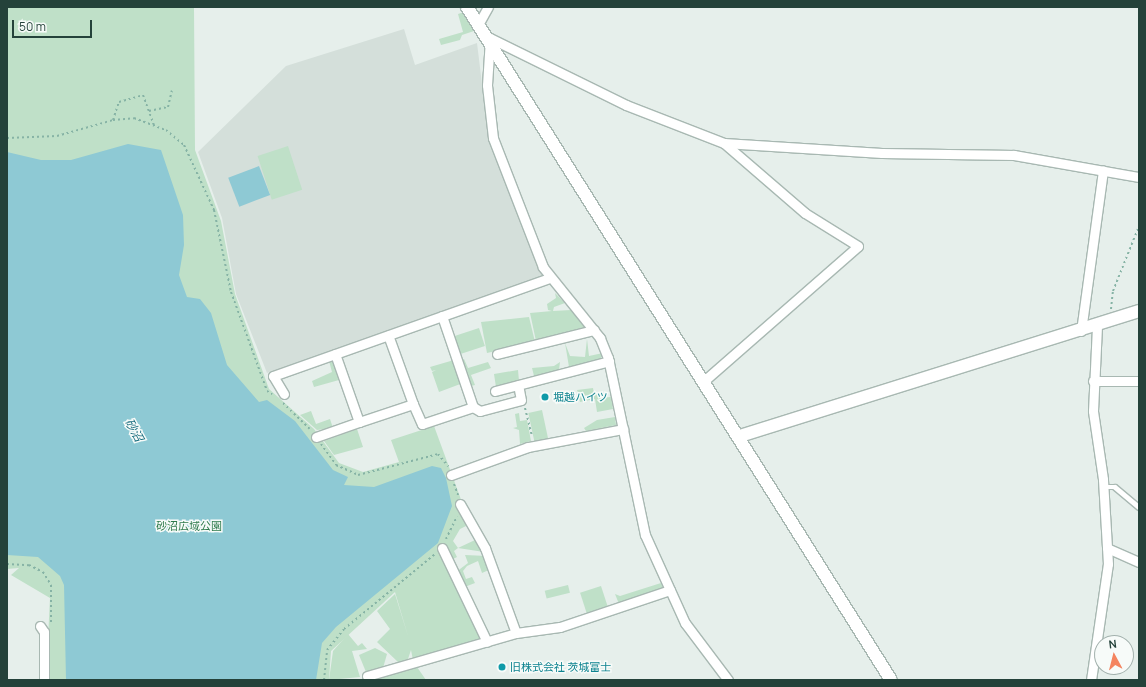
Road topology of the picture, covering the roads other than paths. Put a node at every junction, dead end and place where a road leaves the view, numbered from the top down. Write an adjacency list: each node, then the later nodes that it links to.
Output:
1 (468, 7): 3 (street)
2 (488, 7): 3 (street)
3 (479, 23): 4 (street)
4 (490, 38): 5 (street); 8 (street); 18 (street)
5 (724, 143): 6 (street); 18 (street)
6 (1103, 170): 7 (street); 13 (street)
7 (1139, 178)
8 (550, 278): 10 (street); 12 (street)
9 (1139, 311): 11 (street)
10 (442, 316): 14 (street); 25 (street)
11 (1097, 325): 13 (street); 19 (street)
12 (594, 330): 16 (street); 17 (street)
13 (1081, 331): 28 (street)
14 (388, 335): 15 (street); 24 (street)
15 (335, 354): 23 (street); 26 (street)
16 (497, 354)
17 (609, 362): 21 (street); 27 (street)
18 (704, 380): 28 (street)
19 (1093, 381): 20 (street); 31 (street)
20 (1139, 381)
21 (518, 385): 22 (street); 25 (street)
22 (495, 391)
23 (284, 394)
24 (414, 404): 25 (street); 26 (street)
25 (473, 408)
26 (359, 422): 29 (street)
27 (623, 429): 30 (street); 37 (street)
28 (740, 436): 44 (street)
29 (316, 437)
30 (451, 475)
31 (1104, 487): 33 (lane); 35 (street)
32 (460, 504): 39 (street)
33 (1139, 507)
34 (442, 548): 40 (street)
35 (1107, 548): 36 (street); 45 (street)
36 (1139, 562)
37 (670, 590): 39 (street); 43 (street)
38 (40, 626): 42 (street)
39 (516, 633): 40 (street)
40 (486, 642): 41 (street)
41 (367, 676)
42 (44, 680)
43 (728, 680)
44 (891, 680)
45 (1091, 680)

